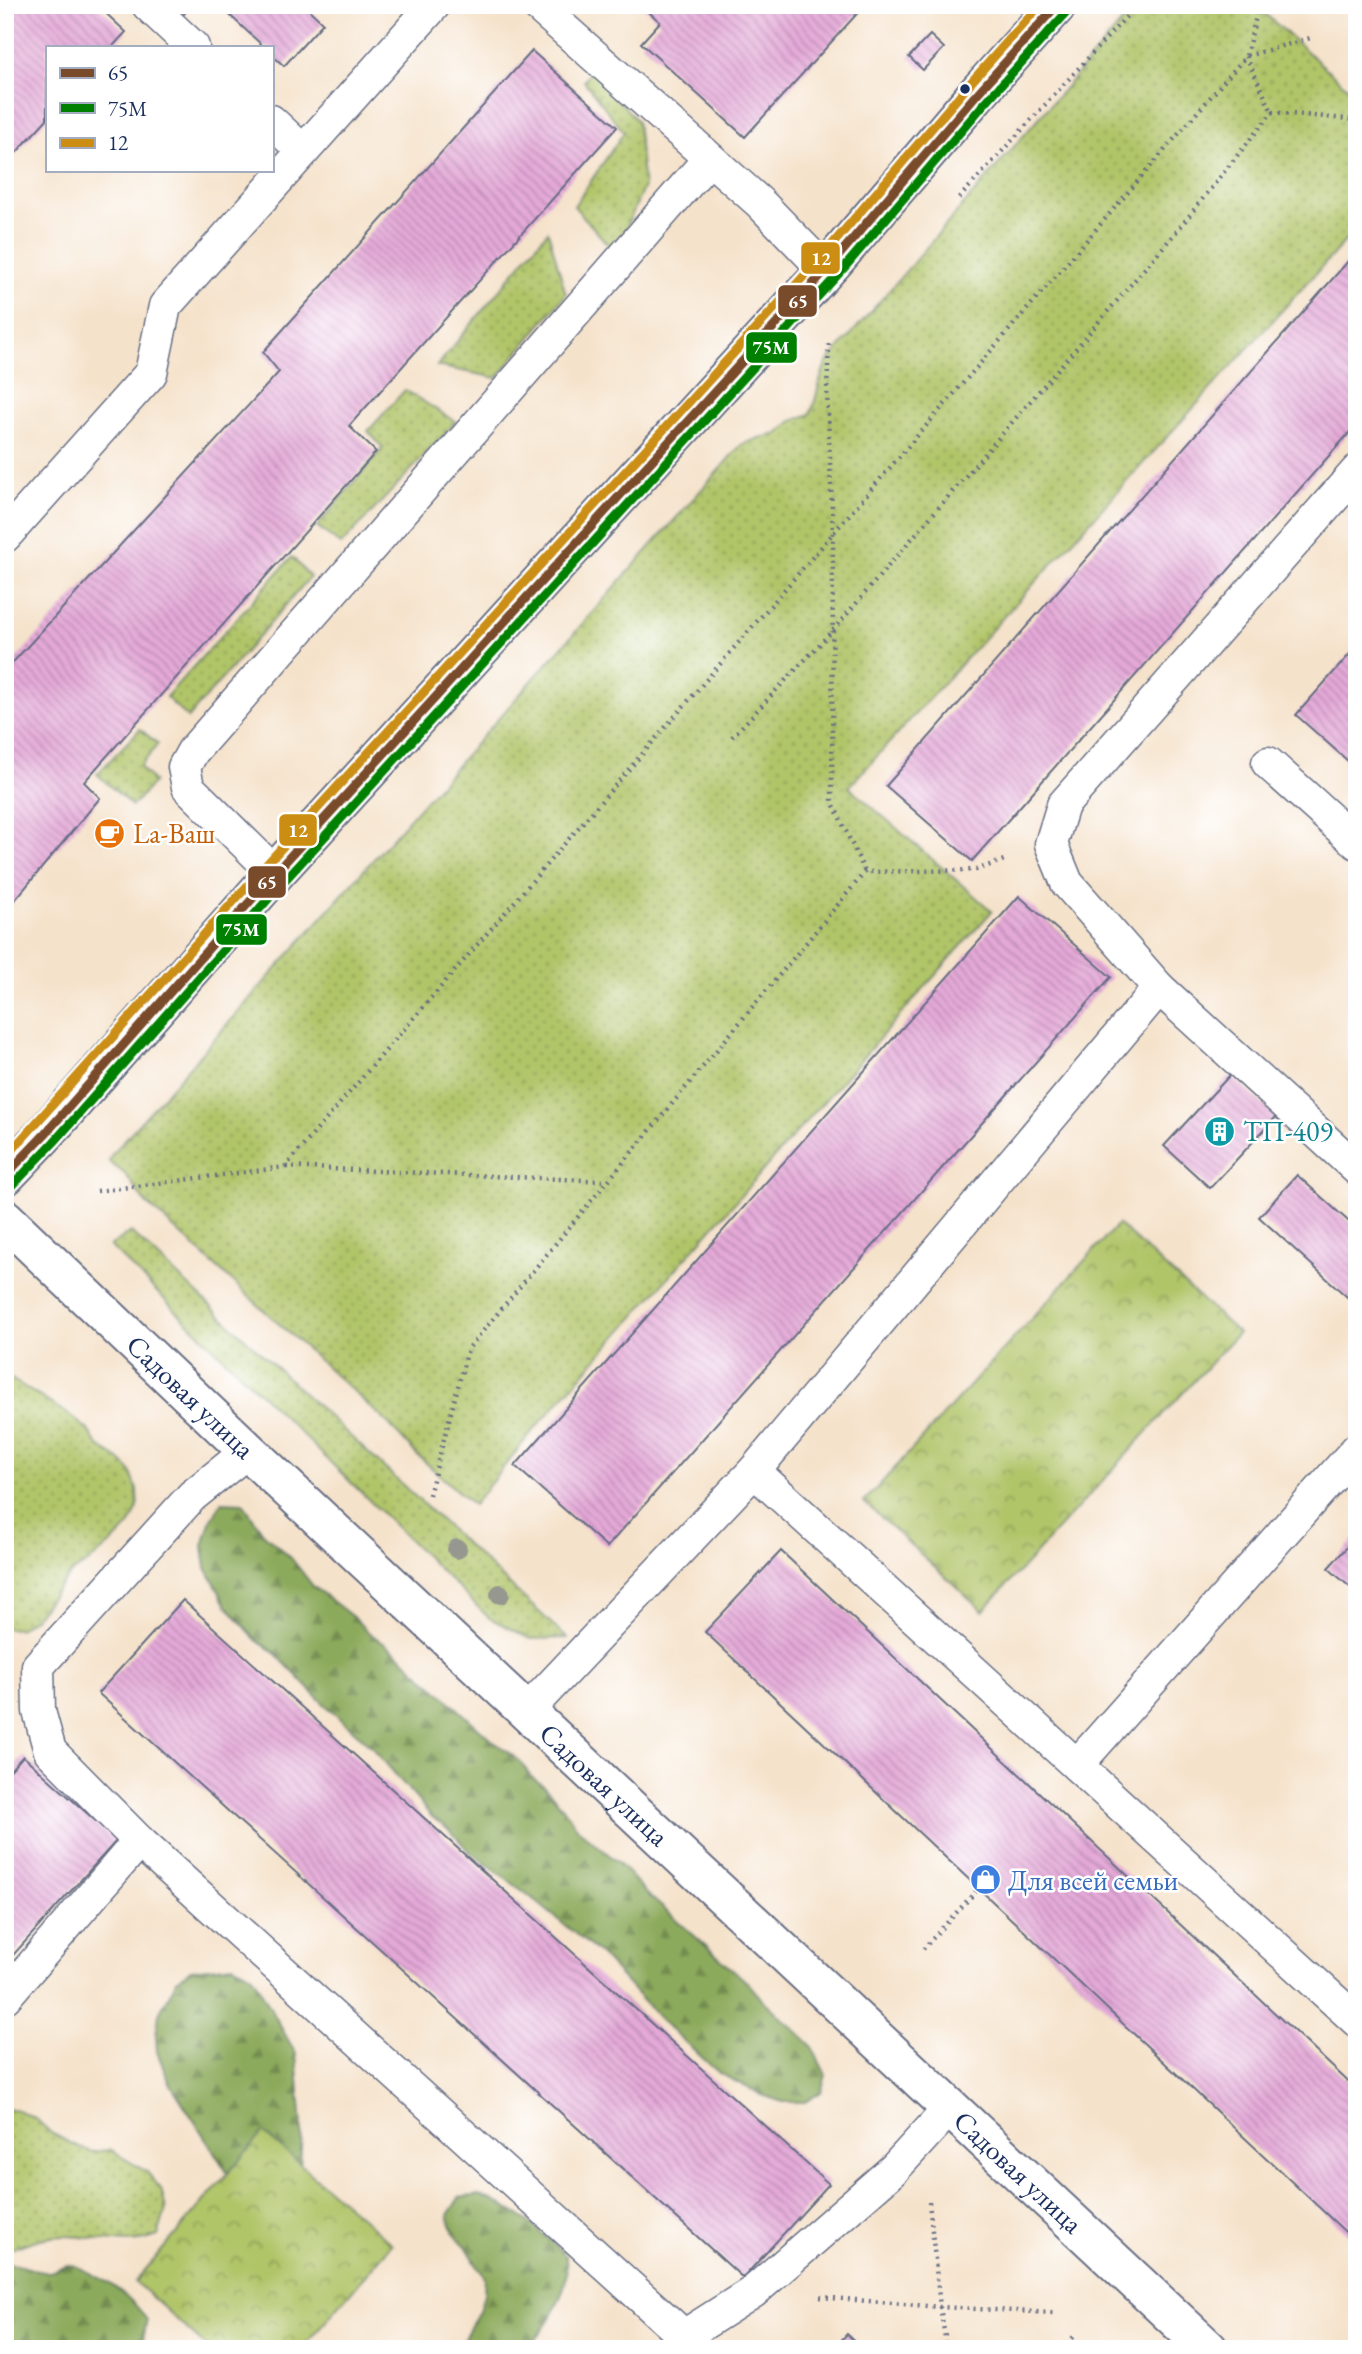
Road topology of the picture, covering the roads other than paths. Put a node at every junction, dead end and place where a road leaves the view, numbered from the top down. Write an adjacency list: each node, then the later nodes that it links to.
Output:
1 (149, 5): 5 (lane)
2 (434, 5): 7 (lane)
3 (537, 5): 8 (lane)
4 (1057, 5): 9 (street)
5 (192, 46)
6 (273, 123): 7 (lane)
7 (303, 151): 11 (lane)
8 (709, 159): 9 (lane); 14 (lane)
9 (825, 270): 14 (street)
10 (1357, 471): 15 (lane)
11 (5, 536)
12 (1269, 763): 13 (lane)
13 (1357, 843)
14 (275, 873): 17 (street)
15 (1159, 988): 16 (lane); 21 (lane)
16 (1357, 1169)
17 (5, 1176)
18 (5, 1219): 20 (street, Садовая улица)
19 (1357, 1449): 23 (lane)
20 (248, 1451): 22 (street, Садовая улица); 24 (lane)
21 (754, 1471): 22 (lane); 23 (lane)
22 (526, 1712): 27 (street, Садовая улица)
23 (1077, 1765): 26 (lane)
24 (139, 1841): 25 (lane); 28 (lane)
25 (5, 1997)
26 (1357, 2021)
27 (950, 2108): 28 (lane); 29 (street, Садовая улица)
28 (678, 2342)
29 (1198, 2345)

